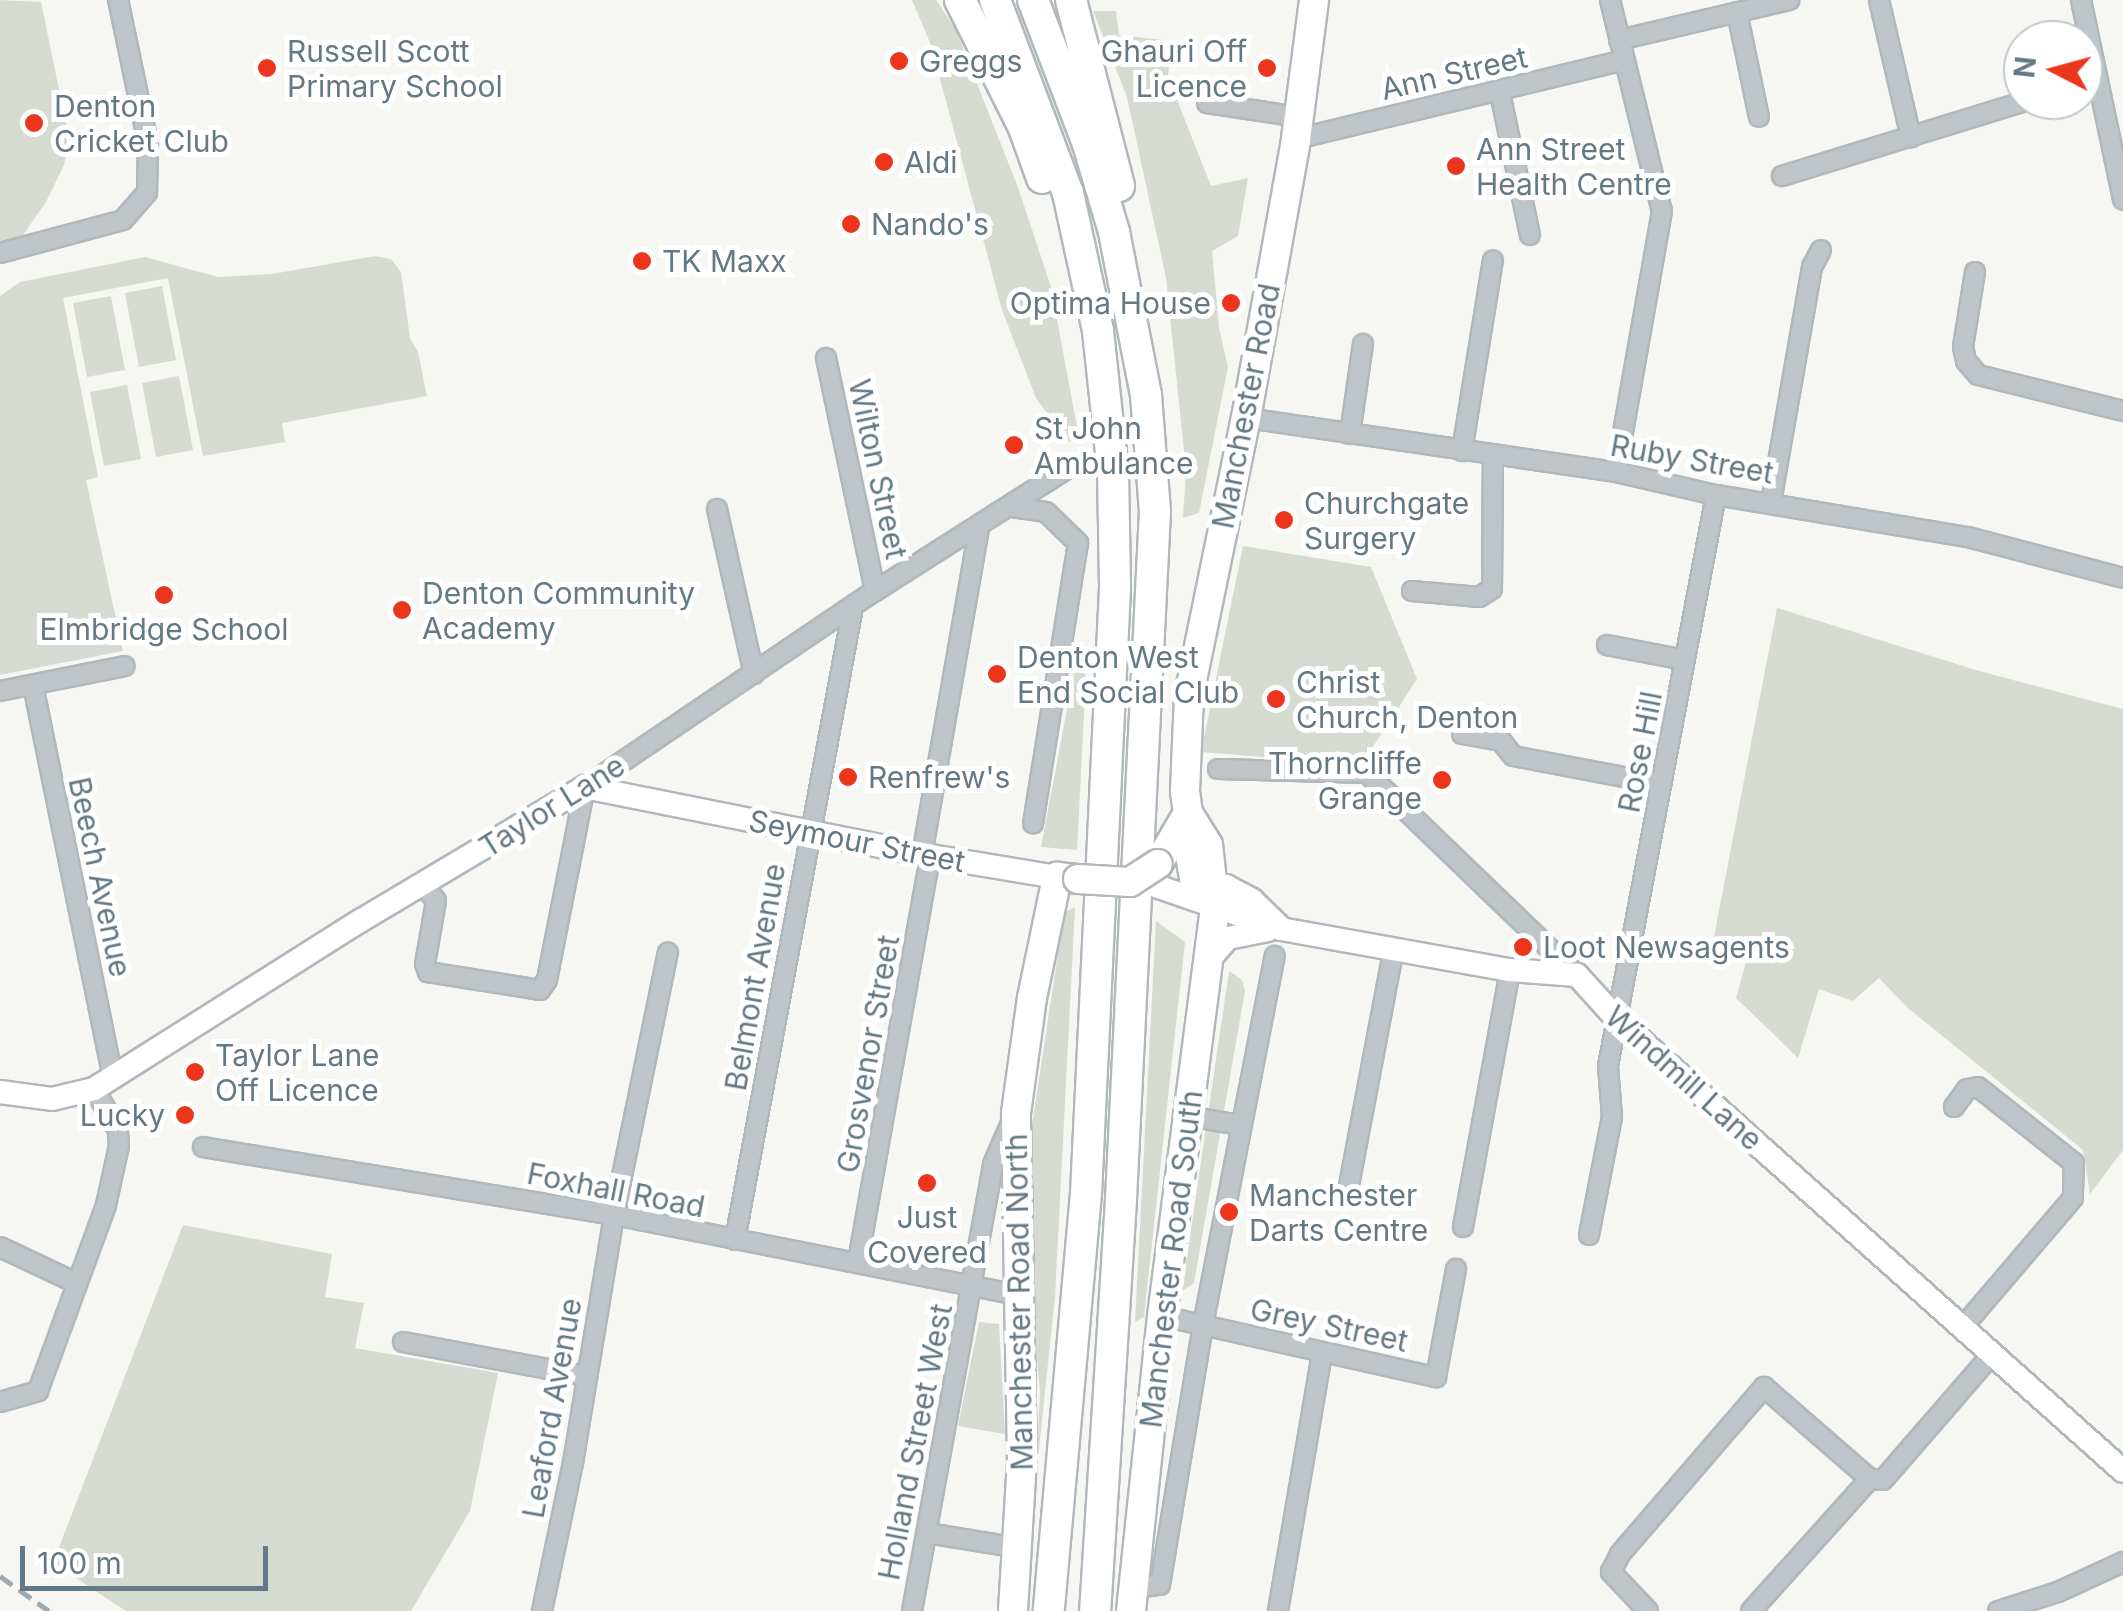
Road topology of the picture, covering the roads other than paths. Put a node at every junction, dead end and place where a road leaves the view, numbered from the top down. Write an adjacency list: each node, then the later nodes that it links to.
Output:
1 (118, 0): 24 (street)
2 (960, 0): 27 (highway)
3 (995, 0): 27 (highway)
4 (1033, 0): 29 (highway)
5 (1071, 0): 29 (highway)
6 (1610, 0): 11 (street)
7 (1789, 0): 10 (street)
8 (1879, 0): 19 (street)
9 (1318, 1): 18 (main road, Manchester Road)
10 (1736, 12): 11 (street); 16 (street)
11 (1619, 40): 12 (street)
12 (1624, 60): 13 (street, Ann Street); 37 (street)
13 (1500, 92): 18 (street, Ann Street); 22 (street)
14 (1206, 103): 18 (street)
15 (2003, 108): 19 (street)
16 (1759, 117)
17 (2100, 120): 21 (street)
18 (1297, 128): 32 (main road, Manchester Road)
19 (1910, 138): 20 (street)
20 (1782, 176)
21 (2123, 200)
22 (1530, 235)
23 (1821, 250): 39 (street)
24 (0, 253)
25 (1493, 260): 34 (street)
26 (1976, 272): 31 (street)
27 (1098, 331): 109 (highway)
28 (1364, 344): 33 (street)
29 (1138, 351): 110 (highway)
30 (826, 358): 44 (street, Wilton Street)
31 (2123, 411)
32 (1246, 418): 33 (street, Ruby Street); 57 (main road, Manchester Road)
33 (1350, 434): 34 (street, Ruby Street)
34 (1462, 451): 35 (street, Ruby Street)
35 (1494, 455): 37 (street, Ruby Street); 45 (street)
36 (1068, 468): 40 (street, Taylor Lane)
37 (1616, 472): 38 (street, Ruby Street)
38 (1716, 495): 39 (street, Ruby Street); 48 (street, Rose Hill)
39 (1771, 502): 43 (street, Ruby Street)
40 (1011, 507): 42 (street, Taylor Lane); 58 (street)
41 (717, 509): 50 (street)
42 (980, 524): 44 (street, Taylor Lane); 60 (street, Grosvenor Street)
43 (2123, 578)
44 (875, 591): 46 (street, Taylor Lane)
45 (1412, 591)
46 (853, 606): 50 (street, Taylor Lane); 59 (street, Belmont Avenue)
47 (1607, 644): 48 (street)
48 (1685, 660): 55 (street, Rose Hill)
49 (125, 666): 51 (street)
50 (754, 674): 56 (street, Taylor Lane)
51 (33, 686): 52 (street); 73 (street, Beech Avenue)
52 (0, 691)
53 (1462, 734): 55 (street)
54 (1218, 768): 71 (street, Windmill Lane)
55 (1661, 784): 72 (street, Rose Hill)
56 (586, 788): 59 (street, Seymour Street); 63 (street, Taylor Lane); 63 (street)
57 (1185, 819): 61 (main road); 64 (main road, Manchester Road)
58 (1033, 824)
59 (809, 833): 60 (street, Seymour Street); 84 (street, Belmont Avenue)
60 (926, 855): 62 (street, Seymour Street); 86 (street, Grosvenor Street)
61 (1148, 877): 62 (main road, Seymour Street, bridge); 64 (street, Seymour Street)
62 (1068, 878): 76 (main road, Manchester Road North)
63 (424, 885): 73 (street, Taylor Lane)
64 (1208, 896): 65 (street, Seymour Street); 69 (main road, Manchester Road South)
65 (1281, 928): 66 (street, Seymour Street); 69 (street)
66 (1394, 948): 70 (street, Seymour Street); 80 (street)
67 (668, 953): 81 (street, Leaford Avenue)
68 (1274, 956): 78 (street)
69 (1208, 961): 77 (main road, Manchester Road South)
70 (1510, 970): 71 (street, Seymour Street); 82 (street)
71 (1577, 975): 72 (street, Windmill Lane)
72 (1617, 1019): 83 (street, Rose Hill); 93 (street, Windmill Lane)
73 (104, 1084): 74 (street, Taylor Lane); 88 (street, Beech Avenue)
74 (9, 1094)
75 (1954, 1107): 93 (street)
76 (1016, 1113): 89 (street, Holland Street West); 90 (main road, Manchester Road North)
77 (1187, 1116): 78 (street); 91 (main road, Manchester Road South)
78 (1240, 1125): 92 (street)
79 (203, 1147): 81 (street, Foxhall Road)
80 (1347, 1196)
81 (614, 1215): 84 (street, Foxhall Road); 97 (street, Leaford Avenue)
82 (1463, 1226)
83 (1589, 1235)
84 (735, 1240): 86 (street, Foxhall Road)
85 (0, 1247): 88 (street)
86 (858, 1261): 89 (street, Foxhall Road)
87 (1456, 1269): 95 (street, Grey Street)
88 (76, 1283): 98 (street, Beech Avenue)
89 (973, 1284): 90 (street, Foxhall Road); 101 (street, Holland Street West)
90 (1017, 1294): 102 (main road, Manchester Road North)
91 (1162, 1316): 92 (street, Grey Street); 104 (main road, Manchester Road South)
92 (1203, 1325): 95 (street, Grey Street); 104 (street)
93 (1962, 1328): 96 (street, Windmill Lane)
94 (403, 1342): 97 (street)
95 (1322, 1354): 111 (street)
96 (1992, 1354): 99 (street, Windmill Lane); 100 (street)
97 (586, 1376): 106 (street, Leaford Avenue)
98 (0, 1402)
99 (2123, 1471)
100 (1870, 1479): 112 (street); 113 (street)
101 (926, 1532): 102 (street); 107 (street, Holland Street West)
102 (1020, 1548): 108 (main road, Manchester Road North)
103 (2123, 1562): 105 (street)
104 (1133, 1600)
105 (1998, 1610)
106 (542, 1611)
107 (912, 1611)
108 (1012, 1611)
109 (1049, 1611)
110 (1095, 1611)
111 (1278, 1611)
112 (1648, 1611)
113 (1751, 1611)

